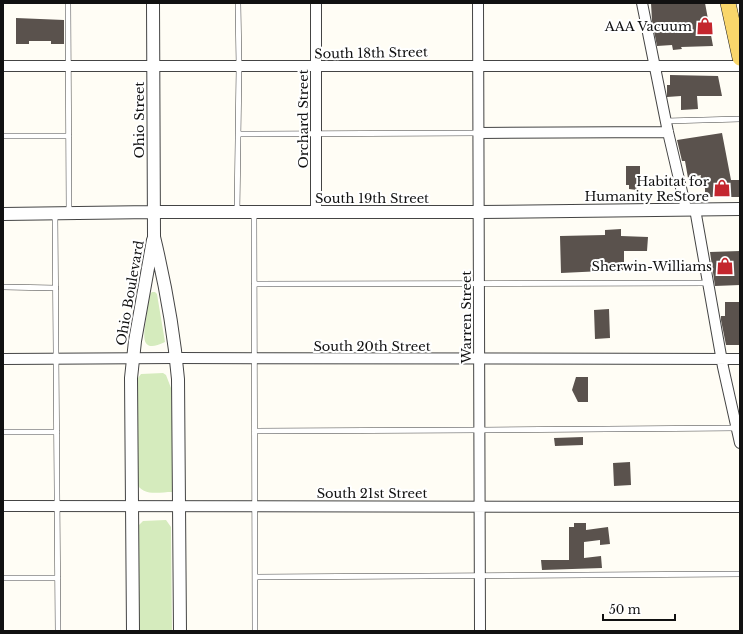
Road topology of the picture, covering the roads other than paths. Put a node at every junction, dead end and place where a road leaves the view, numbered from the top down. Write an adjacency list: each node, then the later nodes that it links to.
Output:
1 (68, 3): 14 (lane)
2 (153, 3): 15 (street, Ohio Street)
3 (238, 3): 16 (lane)
4 (316, 3): 11 (street, Orchard Street)
5 (478, 3): 9 (street, Warren Street)
6 (642, 3): 12 (street)
7 (728, 3): 8 (main road)
8 (740, 58)
9 (478, 65): 11 (street, South 18th Street); 12 (street, South 18th Street); 20 (street, Warren Street)
10 (3, 66): 14 (street, South 18th Street)
11 (316, 66): 16 (street, South 18th Street); 22 (street, Orchard Street)
12 (655, 66): 13 (street, South 18th Street); 18 (street)
13 (740, 66)
14 (68, 67): 15 (street, South 18th Street); 24 (lane)
15 (152, 67): 16 (street, South 18th Street); 27 (street, Ohio Street)
16 (239, 67): 21 (lane)
17 (740, 119): 18 (lane)
18 (666, 121): 19 (street)
19 (668, 132): 20 (street); 25 (street)
20 (478, 133): 22 (lane); 31 (street, Warren Street)
21 (238, 134): 22 (lane); 28 (lane)
22 (316, 134): 30 (street, Orchard Street)
23 (3, 136): 24 (lane)
24 (68, 136): 34 (lane)
25 (690, 210): 26 (street, South 19th Street); 31 (street, South 19th Street); 37 (street)
26 (740, 210)
27 (153, 212): 28 (street, South 19th Street); 34 (street, South 19th Street); 35 (street, Ohio Street)
28 (237, 212): 29 (street, South 19th Street)
29 (254, 212): 30 (street, South 19th Street); 38 (lane)
30 (316, 212): 31 (street, South 19th Street)
31 (479, 212): 36 (street, Warren Street)
32 (3, 214): 33 (street, South 19th Street)
33 (56, 214): 34 (street, South 19th Street); 40 (lane)
34 (69, 214)
35 (154, 236): 41 (street, Ohio Boulevard); 42 (street, Ohio Boulevard)
36 (479, 283): 37 (lane); 38 (lane); 46 (street, Warren Street)
37 (708, 283): 47 (street)
38 (254, 284): 43 (lane)
39 (3, 287): 40 (lane)
40 (56, 288): 45 (lane)
41 (132, 358): 42 (street, South 20th Street); 45 (street, South 20th Street); 56 (street, Ohio Boulevard)
42 (176, 358): 43 (street, South 20th Street); 58 (street, Ohio Boulevard)
43 (254, 358): 46 (street, South 20th Street); 51 (lane)
44 (3, 359): 45 (street, South 20th Street)
45 (56, 359): 53 (lane)
46 (479, 359): 47 (street, South 20th Street); 50 (street, Warren Street)
47 (722, 359): 48 (street, South 20th Street); 49 (street)
48 (740, 359)
49 (738, 428): 50 (lane); 54 (street)
50 (479, 430): 51 (lane); 60 (street, Warren Street)
51 (255, 431): 59 (lane)
52 (3, 432): 53 (lane)
53 (57, 432): 55 (lane)
54 (740, 443)
55 (57, 505): 56 (street, South 21st Street); 57 (street, South 21st Street); 66 (lane)
56 (132, 505): 58 (street, South 21st Street); 68 (street, Ohio Boulevard)
57 (3, 506)
58 (180, 506): 59 (street, South 21st Street); 69 (street, Ohio Boulevard)
59 (255, 506): 60 (street, South 21st Street); 63 (lane)
60 (480, 506): 61 (street, South 21st Street); 64 (street, Warren Street)
61 (740, 507)
62 (740, 574): 64 (lane)
63 (255, 577): 64 (lane); 70 (lane)
64 (480, 577): 71 (street, Warren Street)
65 (3, 578): 66 (lane)
66 (58, 578): 67 (lane)
67 (58, 631)
68 (133, 631)
69 (180, 631)
70 (255, 631)
71 (480, 631)

